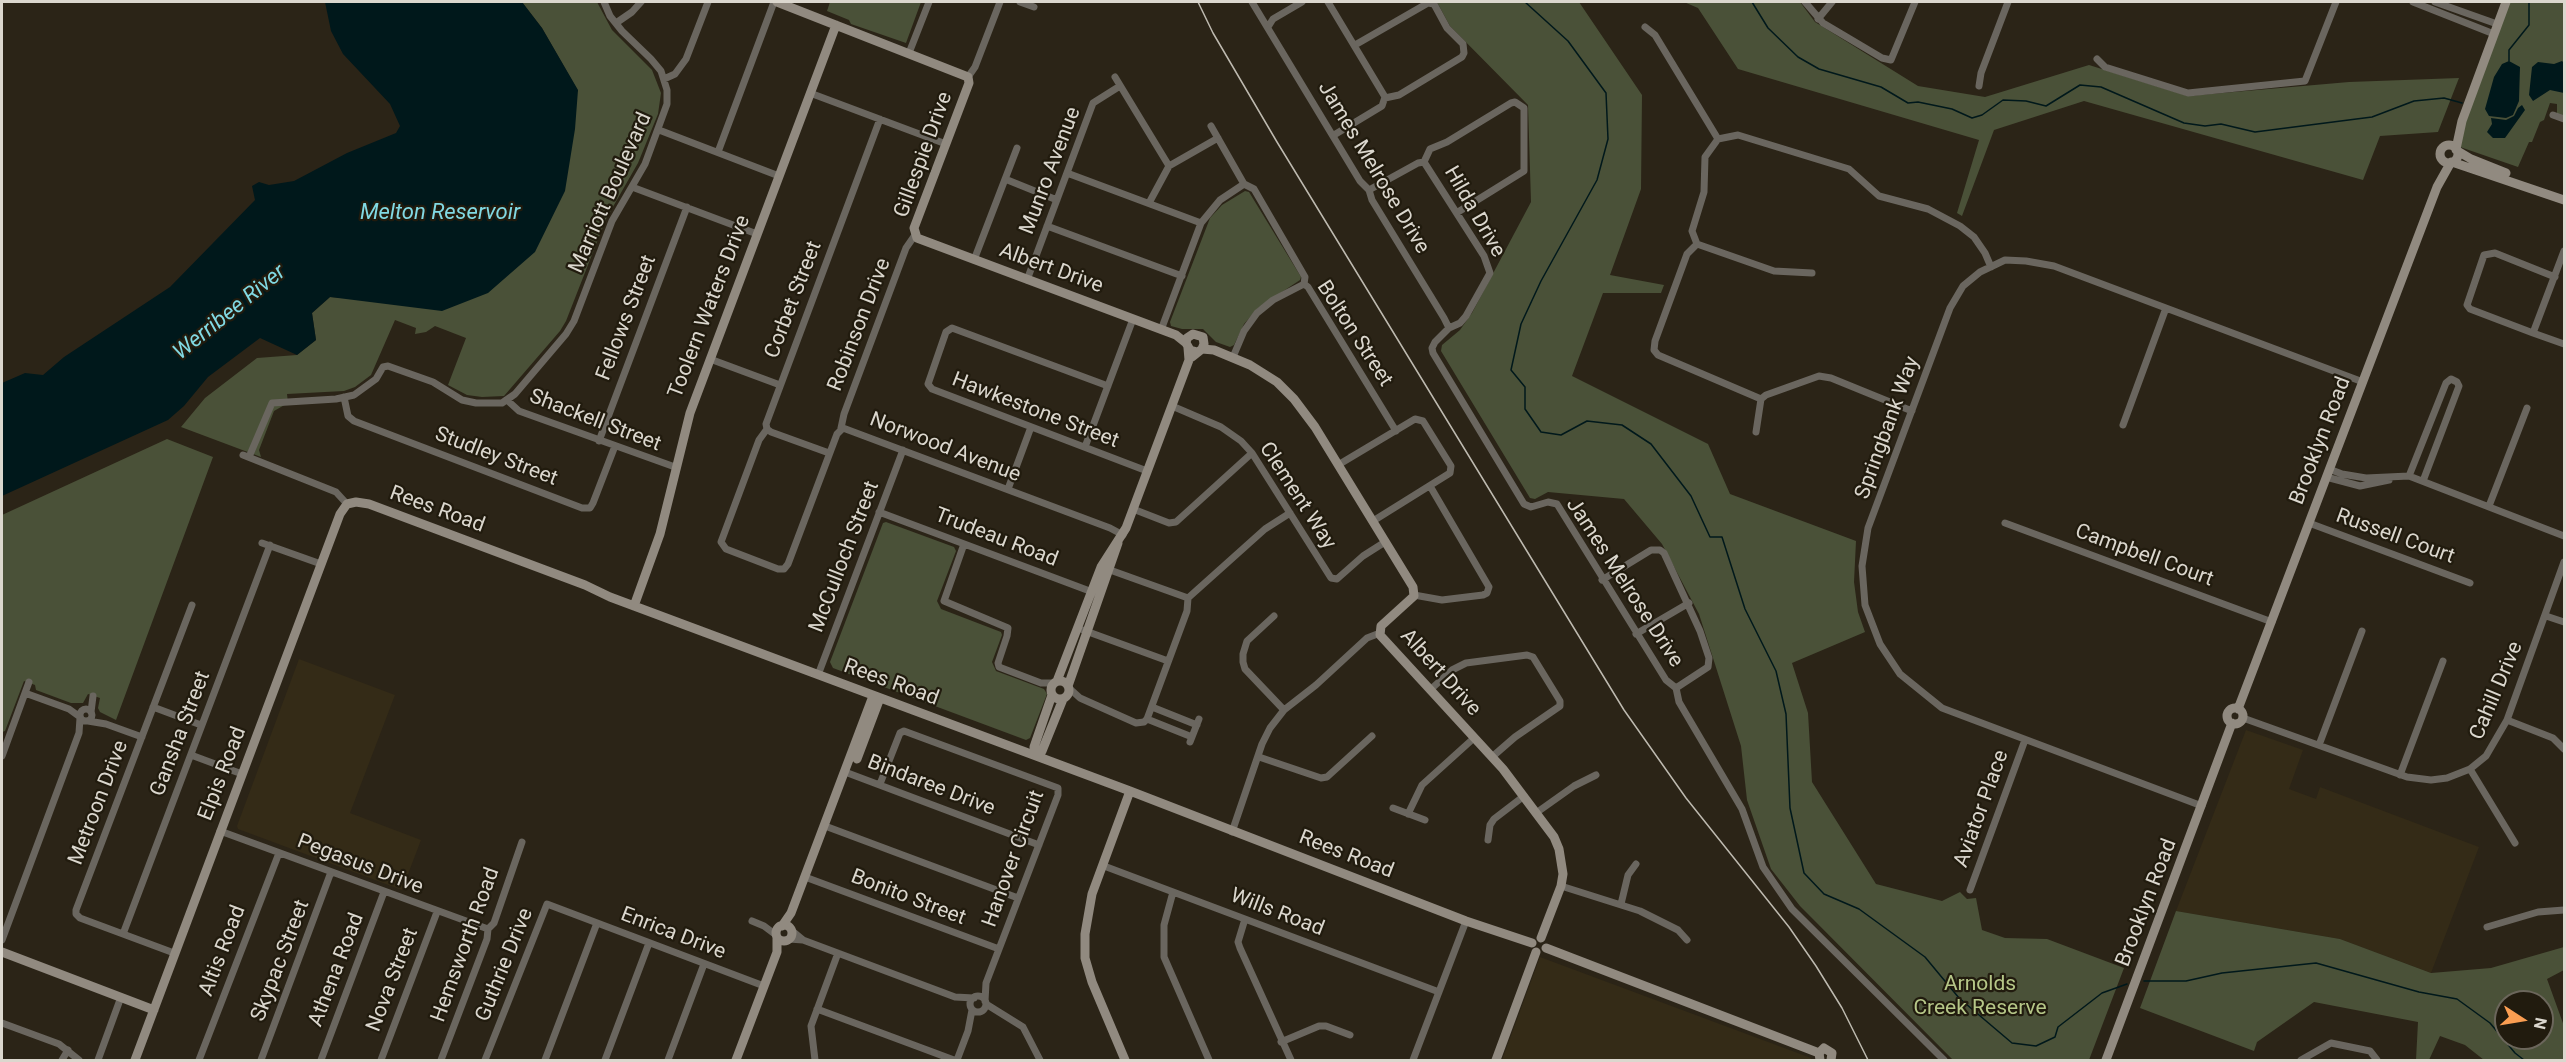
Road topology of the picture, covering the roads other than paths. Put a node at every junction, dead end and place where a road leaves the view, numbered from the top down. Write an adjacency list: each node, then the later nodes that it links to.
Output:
1 (604, 2): 21 (street)
2 (641, 2): 21 (street)
3 (708, 2): 31 (street)
4 (776, 2): 22 (street, Gillespie Drive); 48 (street)
5 (929, 2): 27 (street)
6 (1000, 2): 29 (street)
7 (1020, 2): 19 (street)
8 (1252, 2): 23 (street, James Melrose Drive)
9 (1302, 2): 23 (street)
10 (1328, 2): 26 (street)
11 (1805, 2): 20 (street)
12 (1832, 2): 20 (street)
13 (1915, 2): 20 (street)
14 (2008, 2): 33 (street)
15 (2336, 2): 28 (street)
16 (2413, 2): 18 (street)
17 (2506, 2): 25 (street, Brooklyn Road)
18 (2433, 4): 25 (street)
19 (1034, 7)
20 (1818, 19)
21 (616, 23): 31 (street)
22 (836, 25): 27 (street, Gillespie Drive); 34 (street, Toolern Waters Drive)
23 (1268, 27): 42 (street, James Melrose Drive)
24 (1645, 27): 44 (street)
25 (2496, 29): 39 (street, Brooklyn Road)
26 (1355, 45): 35 (street); 35 (street)
27 (909, 53): 29 (street, Gillespie Drive)
28 (2097, 60)
29 (968, 77): 45 (street, Gillespie Drive)
30 (1115, 78): 32 (street)
31 (664, 79): 41 (street, Marriott Boulevard)
32 (1120, 86): 52 (street); 53 (street, Munro Avenue)
33 (1979, 86)
34 (810, 93): 37 (street); 54 (street, Toolern Waters Drive)
35 (1385, 98): 42 (street)
36 (2553, 115): 38 (street)
37 (880, 119): 45 (street); 89 (street, Corbet Street)
38 (2565, 119)
39 (2462, 121): 47 (street, Brooklyn Road); 49 (street, Brooklyn Road)
40 (1211, 126): 43 (street)
41 (659, 130): 48 (street); 57 (street, Marriott Boulevard)
42 (1334, 135): 59 (street, James Melrose Drive)
43 (1218, 138): 52 (street); 56 (street)
44 (1718, 139): 70 (street); 73 (street)
45 (946, 144): 69 (street, Gillespie Drive)
46 (1017, 148): 55 (street)
47 (2456, 150): 49 (street); 51 (street); 60 (street)
48 (718, 153): 54 (street)
49 (2441, 153): 51 (street); 58 (street, Brooklyn Road)
50 (1424, 162): 59 (street, Hilda Drive); 65 (street, Hilda Drive); 65 (street)
51 (2451, 162): 58 (street, Brooklyn Road); 62 (street)
52 (1169, 166): 63 (street)
53 (1067, 173): 61 (street, Munro Avenue); 63 (street)
54 (779, 176): 68 (street, Toolern Waters Drive)
55 (1005, 179): 61 (street); 72 (street)
56 (1244, 184): 66 (street); 78 (street)
57 (632, 187): 64 (street); 93 (street, Marriott Boulevard)
58 (2436, 187): 88 (street, Brooklyn Road)
59 (1369, 190): 82 (street, James Melrose Drive)
60 (2565, 195)
61 (1057, 200): 67 (street, Munro Avenue)
62 (2565, 200)
63 (1149, 203): 66 (street)
64 (687, 207): 68 (street); 105 (street, Fellows Street)
65 (1458, 212): 82 (street, Hilda Drive)
66 (1201, 223): 75 (street)
67 (1047, 226): 75 (street); 77 (street, Munro Avenue)
68 (757, 234): 87 (street, Toolern Waters Drive)
69 (915, 235): 72 (street, Albert Drive); 101 (street, Robinson Drive)
70 (1697, 244): 74 (street); 92 (street)
71 (2565, 251): 76 (street)
72 (974, 260): 77 (street, Albert Drive)
73 (1991, 267): 79 (street, Springbank Way); 96 (street, Springbank Way)
74 (1812, 273)
75 (1182, 276): 81 (street)
76 (2555, 276): 83 (street); 83 (street)
77 (1027, 280): 80 (street, Albert Drive)
78 (1304, 284): 86 (street, Bolton Street); 103 (street, Bolton Street)
79 (2166, 308): 88 (street, Springbank Way); 98 (street)
80 (1133, 319): 81 (street, Albert Drive); 90 (street)
81 (1163, 325): 85 (street, Albert Drive)
82 (1449, 328): 136 (street, James Melrose Drive)
83 (2533, 333): 84 (street)
84 (2565, 344)
85 (1193, 348): 86 (street, Albert Drive); 94 (street)
86 (1233, 357): 111 (street, Albert Drive)
87 (710, 359): 89 (street); 112 (street, Toolern Waters Drive)
88 (2363, 382): 114 (street, Brooklyn Road)
89 (780, 385): 102 (street, Corbet Street)
90 (1108, 386): 100 (street, Hawkestone Street); 107 (street)
91 (344, 397): 93 (street); 106 (street, Studley Street); 119 (street)
92 (1761, 399): 96 (street); 104 (street)
93 (507, 400): 105 (street, Shackell Street)
94 (1172, 406): 110 (street, Clement Way); 113 (street)
95 (2527, 408): 120 (street)
96 (1912, 411): 178 (street, Springbank Way)
97 (2432, 420): 99 (street); 99 (street); 115 (street)
98 (2123, 425)
99 (2444, 425): 116 (street)
100 (1031, 427): 107 (street, Hawkestone Street); 118 (street)
101 (842, 428): 108 (street, Norwood Avenue); 109 (street, Norwood Avenue)
102 (767, 429): 109 (street); 109 (street, Norwood Avenue)
103 (1396, 430): 111 (street); 117 (street)
104 (1756, 432)
105 (599, 441): 106 (street, Shackell Street)
106 (615, 447): 112 (street, Shackell Street)
107 (1085, 447): 113 (street, Hawkestone Street)
108 (903, 450): 118 (street, Norwood Avenue); 122 (street, McCulloch Street)
109 (829, 453)
110 (1252, 453): 121 (street); 123 (street, Clement Way)
111 (1338, 465): 124 (street, Albert Drive)
112 (675, 467): 143 (street, Toolern Waters Drive)
113 (1147, 471): 121 (street)
114 (2328, 473): 115 (street); 126 (street, Brooklyn Road)
115 (2409, 476): 116 (street)
116 (2423, 481): 120 (street)
117 (1430, 486): 124 (street); 139 (street)
118 (1008, 489): 128 (street, Norwood Avenue)
119 (347, 504): 134 (street, Elpis Road); 143 (street, Rees Road)
120 (2489, 506): 127 (street)
121 (1133, 509): 128 (street)
122 (879, 512): 131 (street, Trudeau Road); 154 (street, McCulloch Street)
123 (1290, 513): 129 (street, Clement Way); 140 (street)
124 (1373, 521): 129 (street, Albert Drive)
125 (2005, 523): 146 (street, Campbell Court)
126 (2309, 523): 137 (street, Russell Court); 146 (street, Brooklyn Road)
127 (2565, 536)
128 (1121, 538): 135 (street); 138 (street)
129 (1385, 542): 139 (street, Albert Drive)
130 (262, 543): 132 (street)
131 (964, 544): 138 (street, Trudeau Road); 157 (street)
132 (270, 545): 134 (street); 173 (street, Gansha Street)
133 (2565, 562): 145 (street, Cahill Drive)
134 (321, 564): 187 (street, Elpis Road)
135 (1110, 570): 138 (street); 140 (street)
136 (1602, 580): 141 (street); 151 (street, James Melrose Drive)
137 (2470, 583)
138 (1096, 593): 148 (street)
139 (1414, 595): 150 (street, Albert Drive)
140 (1188, 598): 152 (street)
141 (1689, 603): 151 (street); 158 (street)
142 (192, 604): 165 (street, Metroon Drive)
143 (634, 606): 154 (street, Rees Road)
144 (1274, 616): 167 (street)
145 (2546, 616): 147 (street); 171 (street, Cahill Drive)
146 (2272, 622): 168 (street, Brooklyn Road)
147 (2565, 622)
148 (1083, 629): 152 (street); 156 (street); 157 (street)
149 (2362, 631): 179 (street)
150 (1380, 633): 159 (street, Albert Drive); 167 (street)
151 (1636, 634): 158 (street, James Melrose Drive)
152 (1168, 661): 166 (street)
153 (2443, 661): 190 (street)
154 (818, 675): 162 (street, Rees Road)
155 (29, 682): 160 (street)
156 (1068, 687): 157 (street); 163 (street); 164 (street)
157 (1053, 688): 164 (street); 183 (street)
158 (1676, 688): 276 (street, James Melrose Drive)
159 (1430, 690): 176 (street, Albert Drive); 185 (street)
160 (25, 693): 169 (street); 177 (street)
161 (93, 697): 169 (street)
162 (877, 697): 183 (street, Rees Road); 188 (street)
163 (1080, 698): 164 (street); 170 (street)
164 (1064, 699): 183 (street)
165 (153, 707): 173 (street); 174 (street, Metroon Drive)
166 (1152, 707): 170 (street); 170 (street)
167 (1284, 710): 184 (street)
168 (2240, 713): 172 (street); 172 (street); 179 (street, Cahill Drive)
169 (85, 715): 174 (street); 228 (street)
170 (1147, 719)
171 (2507, 720): 180 (street); 186 (street, Cahill Drive)
172 (2232, 723): 194 (street, Brooklyn Road)
173 (201, 725): 181 (street, Gansha Street)
174 (142, 736): 227 (street, Metroon Drive)
175 (1372, 736): 184 (street)
176 (1474, 738): 185 (street, Albert Drive); 197 (street)
177 (4, 740): 182 (street)
178 (2025, 740): 194 (street, Springbank Way); 212 (street, Aviator Place)
179 (2319, 745): 190 (street, Cahill Drive)
180 (2565, 749)
181 (190, 755): 187 (street); 227 (street, Gansha Street)
182 (2, 756)
183 (1036, 756): 192 (street, Rees Road)
184 (1258, 757): 201 (street)
185 (1492, 757): 193 (street, Albert Drive)
186 (2470, 769): 190 (street, Cahill Drive); 204 (street)
187 (242, 774): 200 (street, Elpis Road)
188 (845, 775): 191 (street, Bindaree Drive); 199 (street)
189 (1596, 775): 196 (street)
190 (2400, 775)
191 (880, 784): 205 (street, Bindaree Drive); 205 (street, Hanover Circuit)
192 (1130, 791): 201 (street, Rees Road); 208 (street)
193 (1524, 796): 196 (street, Albert Drive); 202 (street)
194 (2202, 806): 277 (street, Brooklyn Road)
195 (1393, 808): 197 (street)
196 (1536, 813): 211 (street, Albert Drive)
197 (1408, 814): 198 (street)
198 (1425, 820)
199 (825, 826): 210 (street); 215 (street)
200 (220, 831): 206 (street, Pegasus Drive); 234 (street, Elpis Road)
201 (1232, 832): 222 (street, Rees Road)
202 (1488, 840)
203 (522, 842): 225 (street, Hemsworth Road)
204 (2515, 843)
205 (1039, 845): 215 (street, Hanover Circuit)
206 (279, 852): 209 (street, Pegasus Drive); 257 (street, Altis Road)
207 (1636, 864): 216 (street)
208 (1104, 866): 214 (street, Wills Road); 270 (street)
209 (332, 872): 213 (street, Pegasus Drive); 258 (street, Skypac Street)
210 (805, 877): 226 (street); 232 (street, Bonito Street)
211 (1561, 886): 216 (street); 231 (street, Albert Drive)
212 (1970, 890)
213 (384, 892): 218 (street, Pegasus Drive); 259 (street, Athena Road)
214 (1173, 892): 220 (street, Wills Road); 271 (street)
215 (1018, 898): 232 (street, Hanover Circuit)
216 (1621, 904): 229 (street)
217 (2565, 910): 224 (street)
218 (437, 912): 225 (street, Pegasus Drive); 260 (street, Nova Street)
219 (570, 913): 223 (street, Enrica Drive); 262 (street, Guthrie Drive)
220 (1245, 919): 239 (street, Wills Road); 250 (street)
221 (752, 921): 226 (street)
222 (1466, 921): 231 (street, Rees Road); 239 (street)
223 (597, 923): 230 (street, Enrica Drive); 263 (street)
224 (2487, 927)
225 (488, 929): 261 (street, Hemsworth Road)
226 (784, 933): 235 (street); 238 (street)
227 (123, 934): 234 (street, Metroon Drive)
228 (2, 940)
229 (1687, 940)
230 (650, 943): 236 (street, Enrica Drive); 264 (street)
231 (1536, 945): 252 (street); 274 (street, Albert Drive)
232 (999, 949): 237 (street, Hanover Circuit)
233 (2, 952): 240 (street)
234 (174, 953): 246 (street, Elpis Road)
235 (838, 953): 241 (street); 244 (street)
236 (704, 964): 238 (street, Enrica Drive); 265 (street)
237 (986, 983): 242 (street); 243 (street)
238 (764, 986): 266 (street)
239 (1439, 992): 273 (street)
240 (122, 997): 246 (street); 255 (street)
241 (955, 997): 242 (street); 245 (street)
242 (975, 997): 243 (street); 245 (street)
243 (983, 1007): 245 (street); 248 (street); 269 (street)
244 (817, 1009): 267 (street); 268 (street)
245 (972, 1009): 248 (street)
246 (154, 1010): 256 (street, Elpis Road)
247 (2, 1023): 251 (street)
248 (968, 1031): 268 (street)
249 (1350, 1035): 250 (street)
250 (1281, 1042): 272 (street)
251 (68, 1050): 253 (street); 254 (street)
252 (1819, 1057): 275 (street)
253 (62, 1060)
254 (79, 1060)
255 (98, 1060)
256 (135, 1060)
257 (199, 1060)
258 (261, 1060)
259 (321, 1060)
260 (381, 1060)
261 (441, 1060)
262 (485, 1060)
263 (545, 1060)
264 (605, 1060)
265 (668, 1060)
266 (736, 1060)
267 (815, 1060)
268 (955, 1060)
269 (1040, 1060)
270 (1125, 1060)
271 (1209, 1060)
272 (1291, 1060)
273 (1413, 1060)
274 (1496, 1060)
275 (1834, 1060)
276 (1944, 1060)
277 (2106, 1060)
278 (2301, 1060): 279 (street)
279 (2377, 1060)

